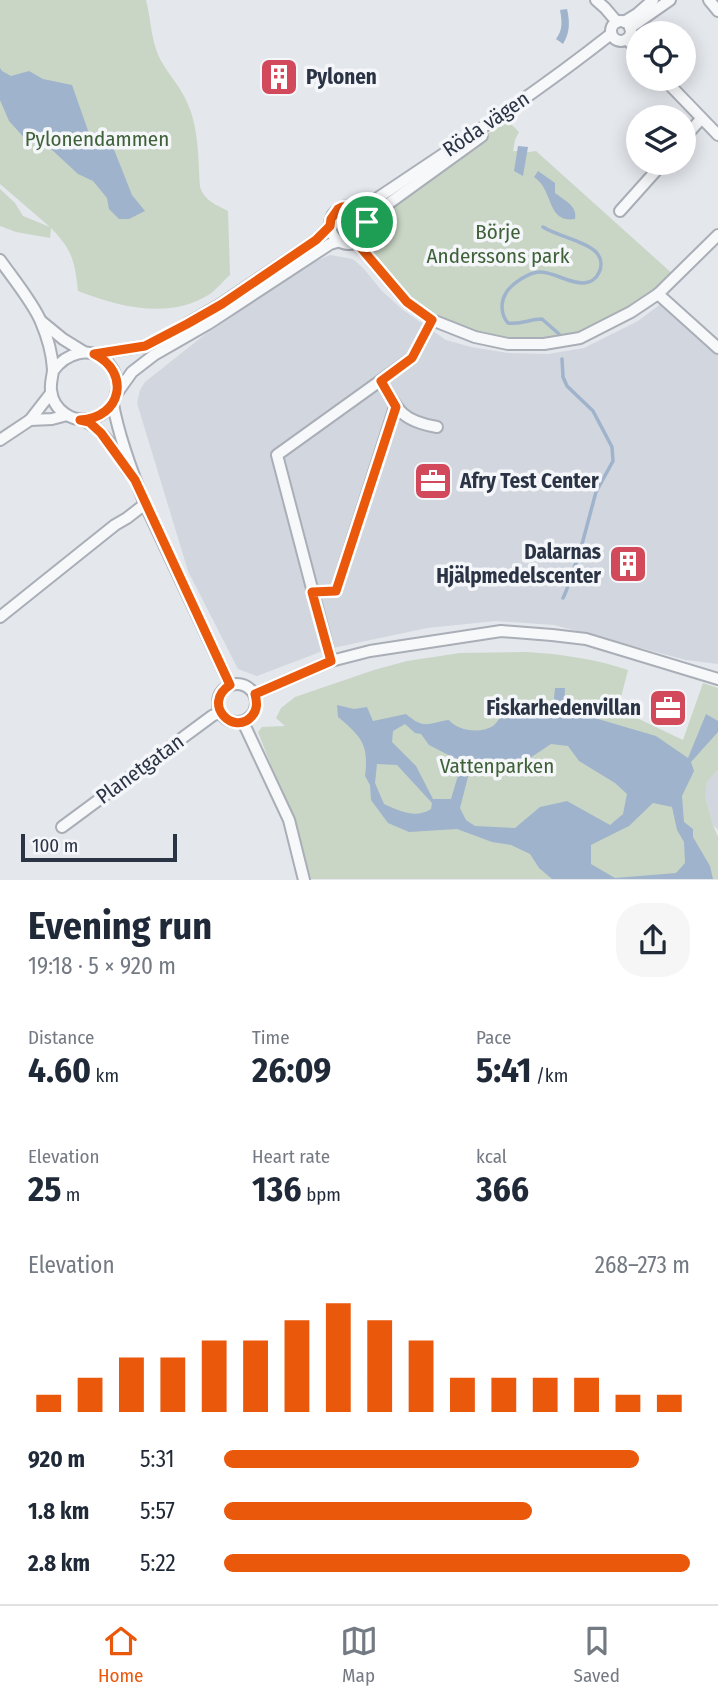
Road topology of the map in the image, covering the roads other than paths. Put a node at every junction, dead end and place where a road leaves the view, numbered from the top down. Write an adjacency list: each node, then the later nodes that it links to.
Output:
1 (596, 0): 6 (street)
2 (653, 0): 6 (street)
3 (670, 0): 6 (street)
4 (709, 0): 5 (street)
5 (718, 11)
6 (624, 24): 7 (street); 8 (street)
7 (626, 27)
8 (612, 36): 9 (street); 11 (street, Röda vägen)
9 (626, 40)
10 (675, 91): 12 (street)
11 (513, 110): 16 (street, Röda vägen); 18 (street, Röda vägen)
12 (701, 119): 13 (street); 14 (street)
13 (696, 125)
14 (718, 135)
15 (652, 175): 17 (street)
16 (357, 208): 18 (street); 19 (street)
17 (620, 211)
18 (367, 222): 22 (street)
19 (330, 226): 21 (street); 28 (street)
20 (718, 235): 24 (street)
21 (340, 241): 22 (street); 32 (street)
22 (356, 242): 25 (street)
23 (0, 260): 26 (street)
24 (657, 294): 25 (street); 27 (street)
25 (432, 320): 30 (street)
26 (41, 321): 28 (street); 29 (street)
27 (718, 348)
28 (89, 353): 29 (street); 32 (street)
29 (53, 371): 31 (street)
30 (381, 381): 33 (street); 42 (street)
31 (51, 393): 34 (street); 35 (street)
32 (115, 398): 36 (street); 40 (street)
33 (396, 407): 38 (street); 42 (street)
34 (67, 415): 35 (street); 36 (street)
35 (30, 420): 39 (street)
36 (80, 420): 40 (street)
37 (0, 424): 39 (street)
38 (437, 427)
39 (4, 437)
40 (135, 480): 41 (street)
41 (145, 505): 43 (street); 46 (street)
42 (312, 592): 44 (street)
43 (0, 617)
44 (331, 661): 45 (street); 47 (street)
45 (718, 679)
46 (230, 685): 47 (street); 48 (street)
47 (255, 694): 49 (street)
48 (220, 712): 49 (street); 50 (street, Planetgatan)
49 (243, 722): 51 (street)
50 (62, 827)
51 (304, 880)

